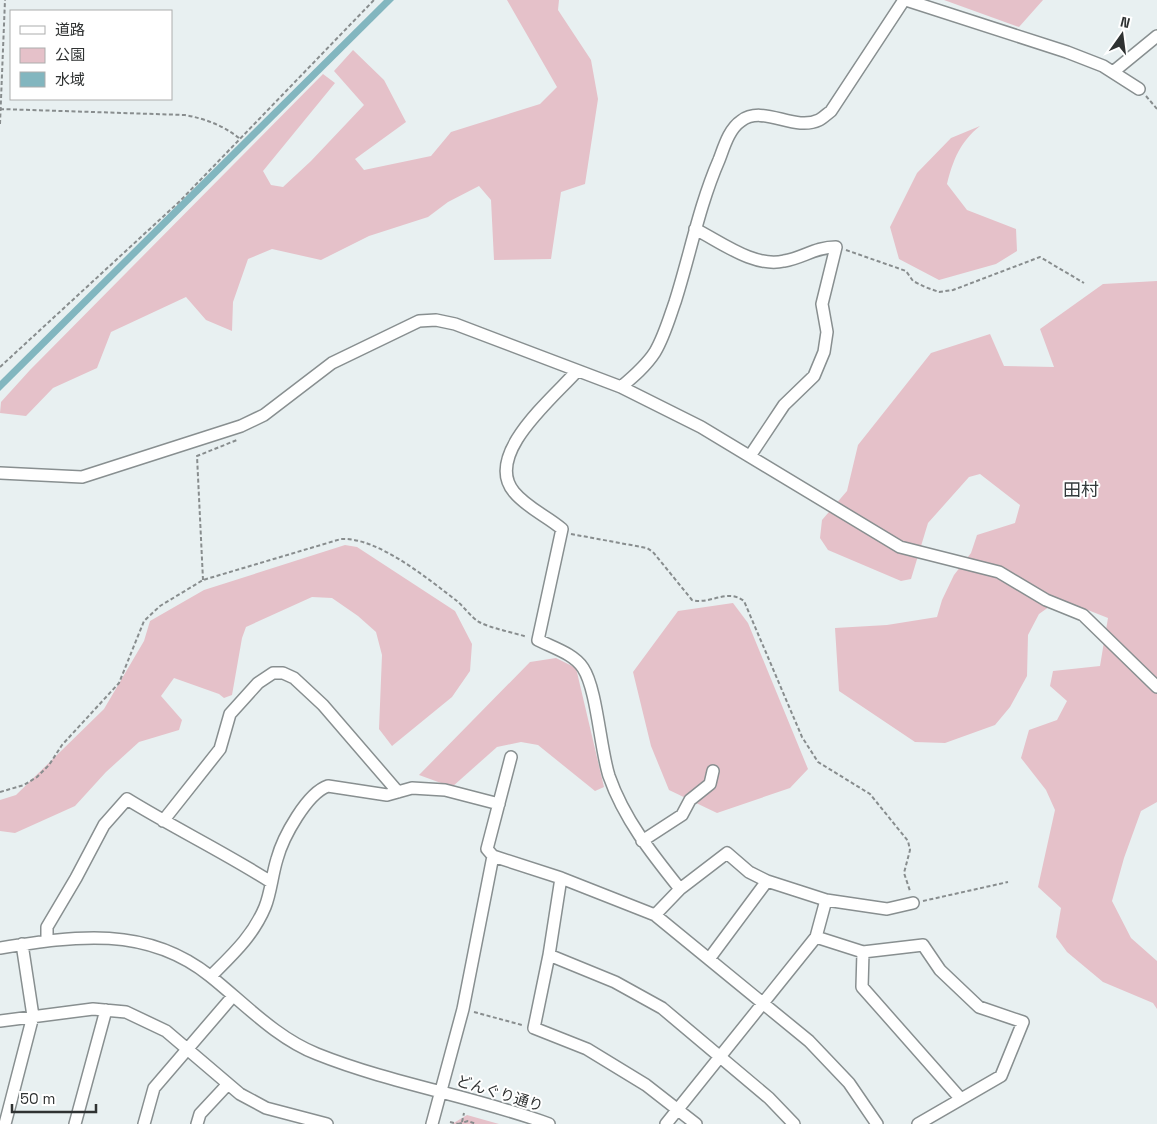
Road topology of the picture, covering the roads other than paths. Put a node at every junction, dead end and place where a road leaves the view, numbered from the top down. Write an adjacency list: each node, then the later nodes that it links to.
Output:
1 (905, 0): 3 (street); 5 (street)
2 (1157, 36): 3 (street)
3 (1113, 72): 4 (street)
4 (1139, 89)
5 (695, 229): 7 (street); 8 (street)
6 (577, 372): 7 (street); 9 (street); 16 (street)
7 (621, 387): 8 (street)
8 (750, 456): 10 (street)
9 (0, 473)
10 (1157, 687)
11 (511, 757): 14 (street)
12 (713, 771): 16 (street)
13 (398, 792): 14 (street); 15 (street); 20 (street)
14 (499, 804): 17 (street)
15 (163, 821): 20 (street); 26 (street)
16 (642, 841): 21 (street)
17 (493, 856): 18 (street); 41 (street)
18 (561, 878): 24 (street); 30 (street)
19 (767, 881): 21 (street); 22 (street); 31 (street)
20 (271, 882): 32 (street)
21 (680, 889): 24 (street)
22 (826, 900): 23 (street); 25 (street)
23 (913, 903)
24 (655, 915): 31 (street)
25 (816, 937): 29 (street); 34 (street)
26 (48, 941): 27 (street, どんぐり通り); 32 (street, どんぐり通り)
27 (22, 944): 28 (street, どんぐり通り); 36 (street)
28 (0, 948)
29 (863, 952): 42 (street); 42 (street)
30 (549, 955): 39 (street); 43 (street)
31 (709, 959): 34 (street)
32 (211, 976): 33 (street, どんぐり通り)
33 (233, 996): 38 (street); 41 (street, どんぐり通り)
34 (762, 1002): 39 (street); 55 (street)
35 (106, 1010): 36 (street); 38 (street); 46 (street)
36 (33, 1016): 37 (street); 44 (street)
37 (0, 1021)
38 (188, 1049): 40 (street); 47 (street)
39 (720, 1055): 43 (street); 54 (street)
40 (228, 1084): 48 (street); 49 (street)
41 (441, 1091): 50 (street); 51 (street, どんぐり通り)
42 (960, 1098): 56 (street)
43 (678, 1108): 52 (street); 53 (street)
44 (4, 1111): 45 (street)
45 (5, 1124)
46 (75, 1124)
47 (144, 1124)
48 (197, 1124)
49 (327, 1124)
50 (432, 1124)
51 (549, 1124)
52 (666, 1124)
53 (696, 1124)
54 (794, 1124)
55 (877, 1124)
56 (918, 1124)

